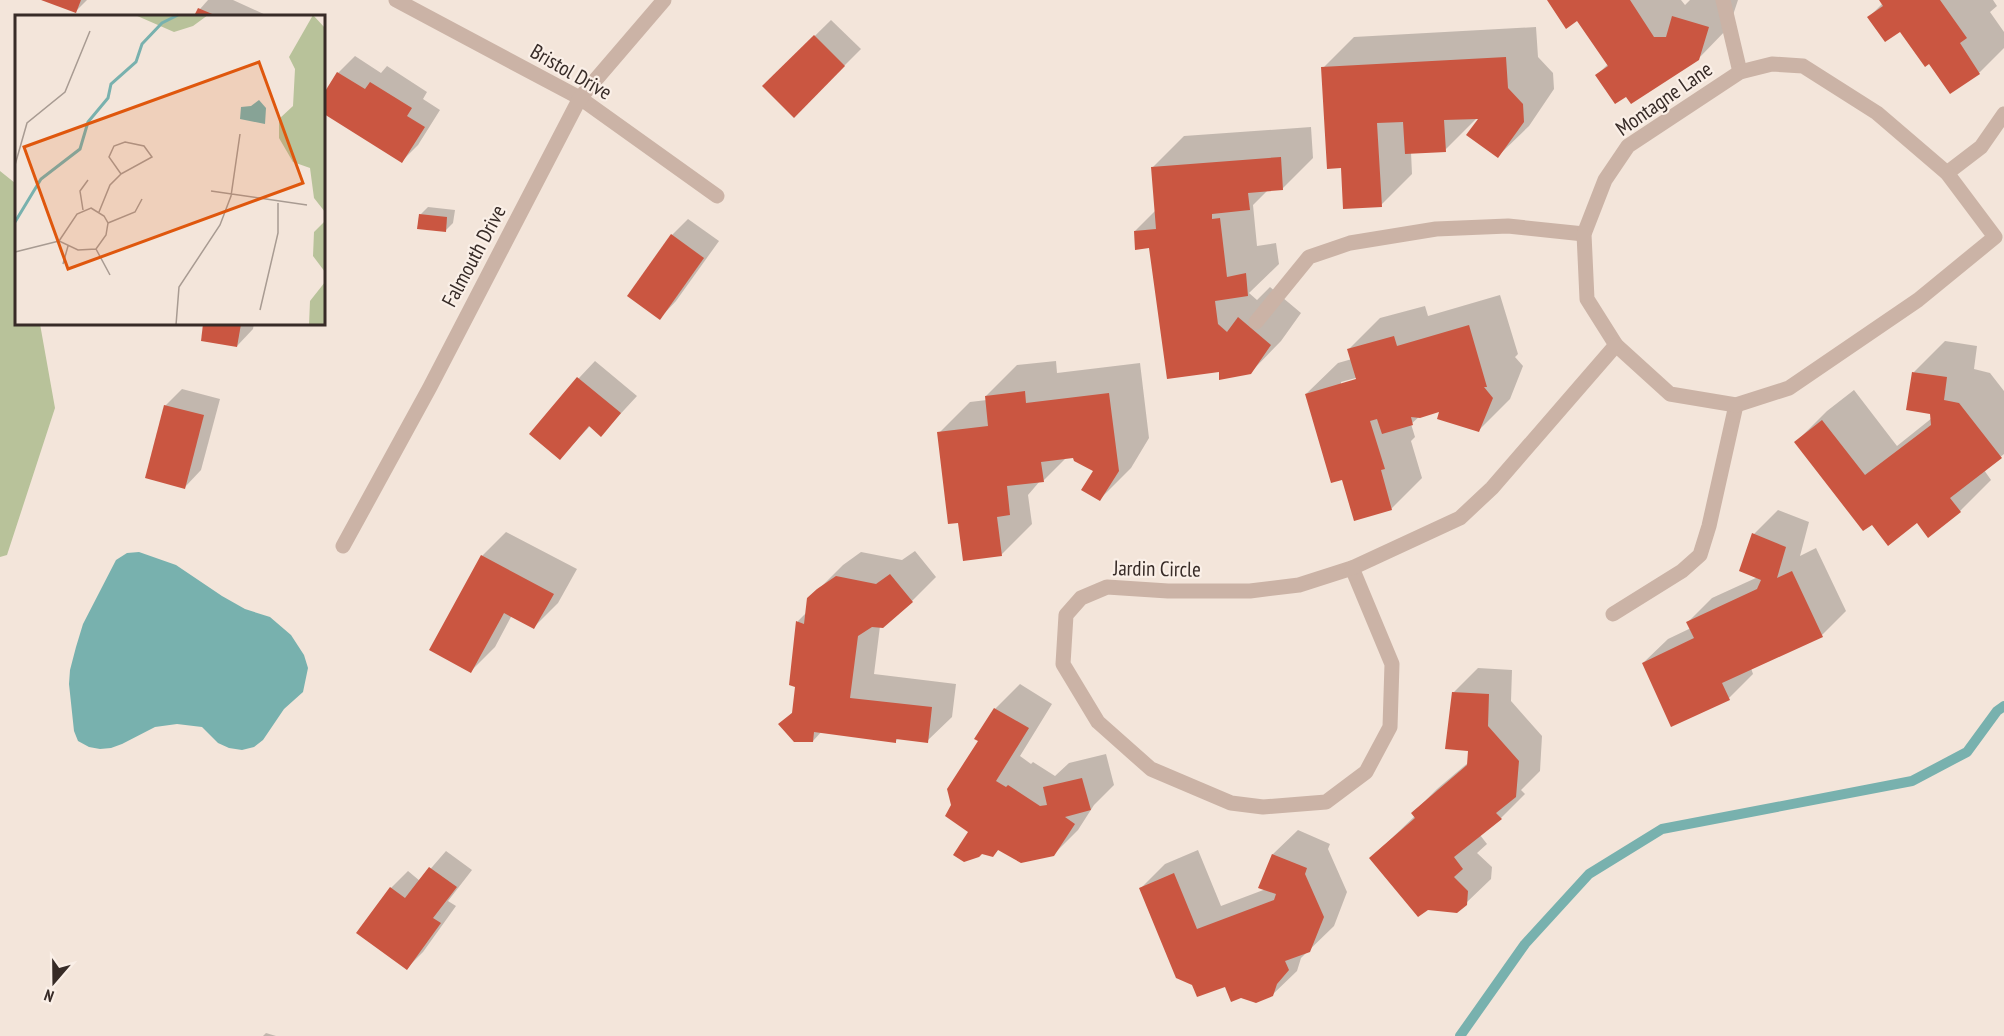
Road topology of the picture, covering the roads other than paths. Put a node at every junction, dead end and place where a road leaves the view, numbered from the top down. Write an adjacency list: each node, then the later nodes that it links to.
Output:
1 (396, 0): 5 (street, Bristol Drive)
2 (664, 0): 5 (street, Falmouth Drive)
3 (1723, 0): 4 (street)
4 (1740, 72): 7 (street, Montagne Lane); 9 (street, Montagne Lane)
5 (580, 99): 8 (street, Bristol Drive); 14 (street, Falmouth Drive)
6 (2004, 114): 7 (street)
7 (1947, 173): 10 (street, Montagne Lane)
8 (717, 196)
9 (1584, 234): 11 (street); 12 (street, Montagne Lane)
10 (2000, 238): 13 (street, Montagne Lane)
11 (1256, 322)
12 (1616, 345): 13 (street, Montagne Lane); 15 (street, Jardin Circle)
13 (1736, 405): 16 (street)
14 (343, 546)
15 (1352, 568): 15 (street, Jardin Circle)
16 (1612, 614)

